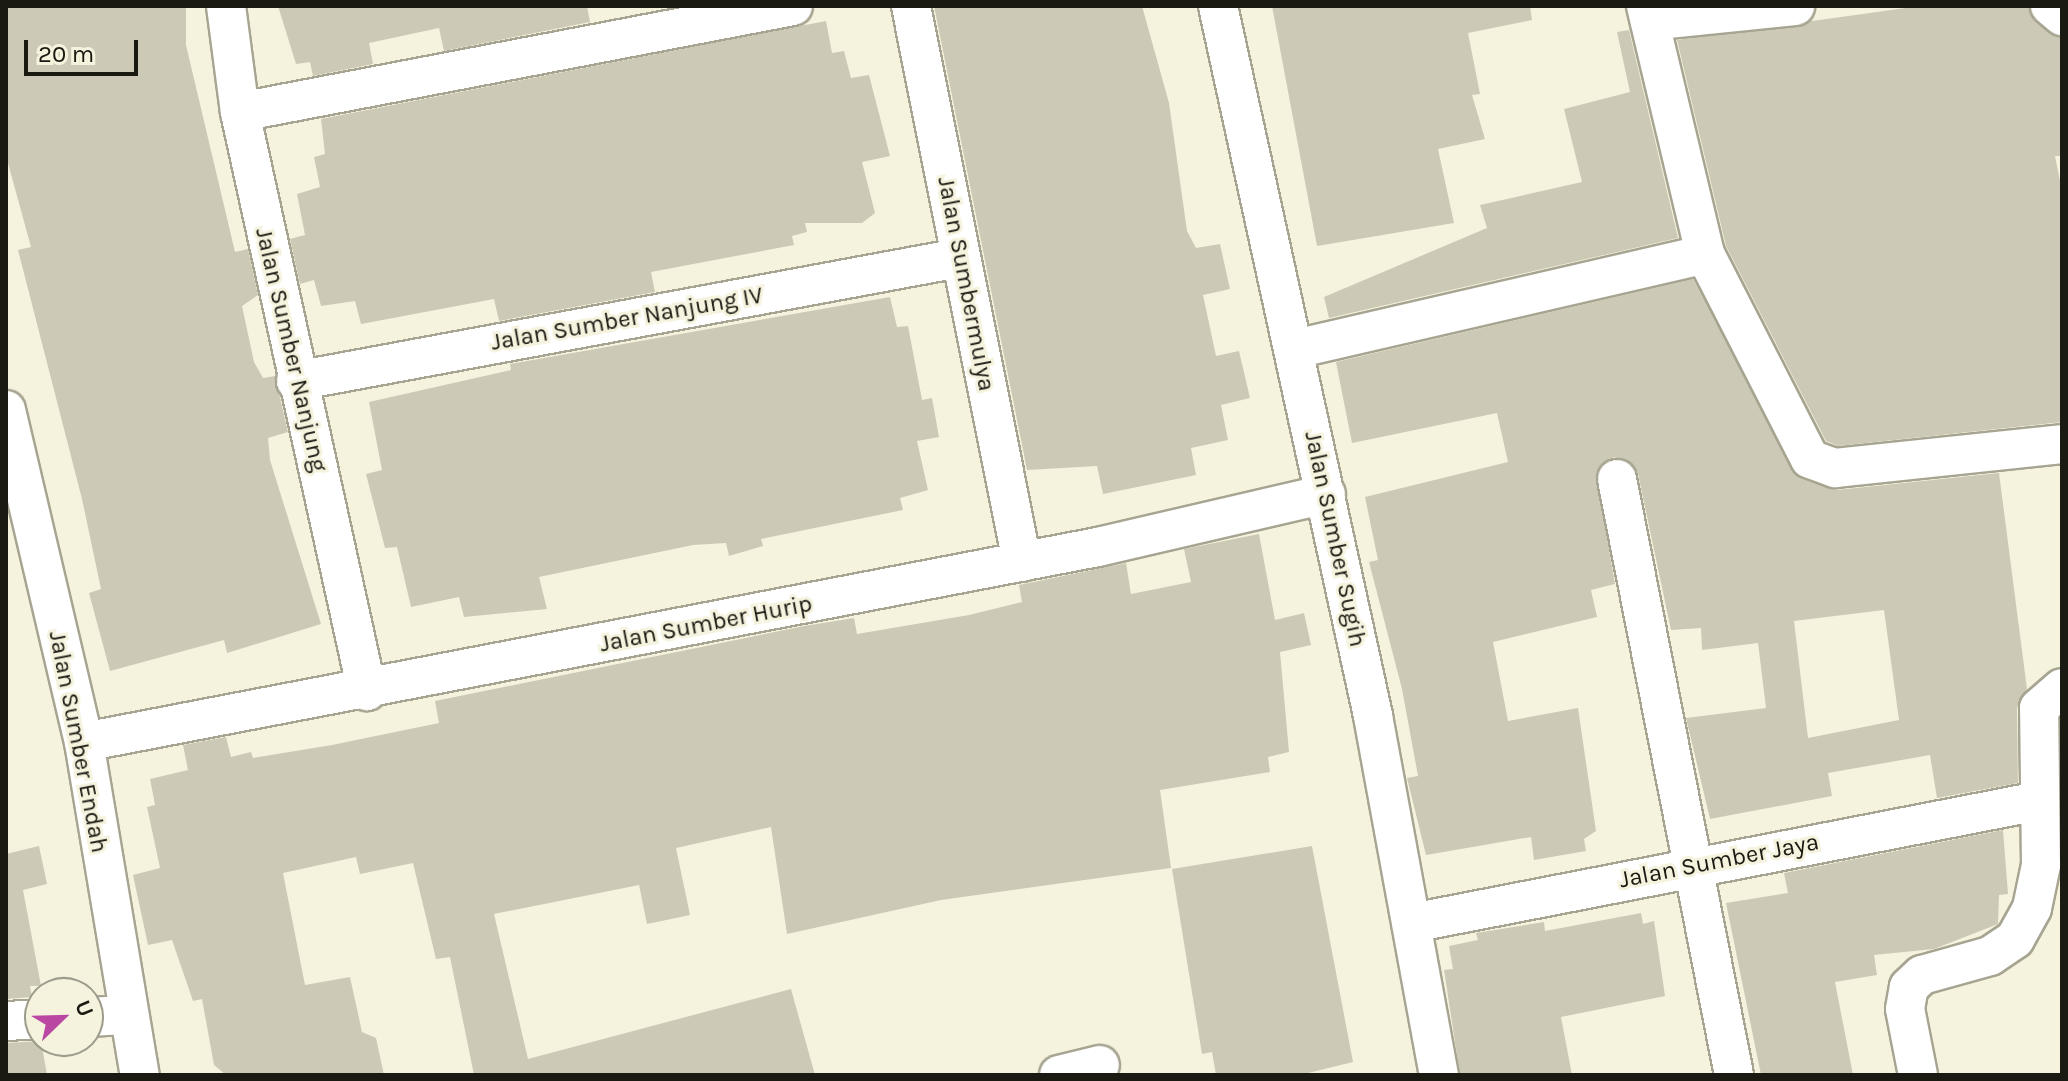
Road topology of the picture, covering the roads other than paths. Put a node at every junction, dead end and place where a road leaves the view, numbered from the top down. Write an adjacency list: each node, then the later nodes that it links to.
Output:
1 (226, 6): 9 (street, Jalan Sumber Nanjung)
2 (793, 6): 9 (street)
3 (911, 6): 11 (street, Jalan Sumbermulya)
4 (1218, 6): 12 (street, Jalan Sumber Sugih)
5 (1795, 6): 7 (street)
6 (2050, 6): 8 (street)
7 (1648, 14): 10 (street)
8 (2062, 16)
9 (240, 112): 13 (street, Jalan Sumber Nanjung)
10 (1705, 254): 12 (street); 15 (street)
11 (959, 258): 13 (street, Jalan Sumber Nanjung IV); 18 (street, Jalan Sumbermulya)
12 (1295, 349): 17 (street, Jalan Sumber Sugih)
13 (296, 381): 20 (street, Jalan Sumber Nanjung)
14 (6, 410): 21 (street, Jalan Sumber Endah)
15 (2062, 444)
16 (1617, 479): 23 (street)
17 (1326, 494): 18 (street, Jalan Sumber Hurip); 24 (street, Jalan Sumber Sugih)
18 (1022, 562): 20 (street, Jalan Sumber Hurip)
19 (2062, 688): 32 (street)
20 (367, 691): 21 (street, Jalan Sumber Hurip)
21 (84, 742): 25 (street, Jalan Sumber Endah)
22 (2028, 803): 23 (street, Jalan Sumber Jaya)
23 (1696, 863): 24 (street, Jalan Sumber Jaya); 31 (street)
24 (1412, 923): 30 (street, Jalan Sumber Sugih)
25 (126, 1015): 26 (street); 28 (street, Jalan Sumber Endah)
26 (104, 1016)
27 (1100, 1065): 29 (street)
28 (140, 1075)
29 (1059, 1075)
30 (1439, 1075)
31 (1734, 1075)
32 (1918, 1075)

